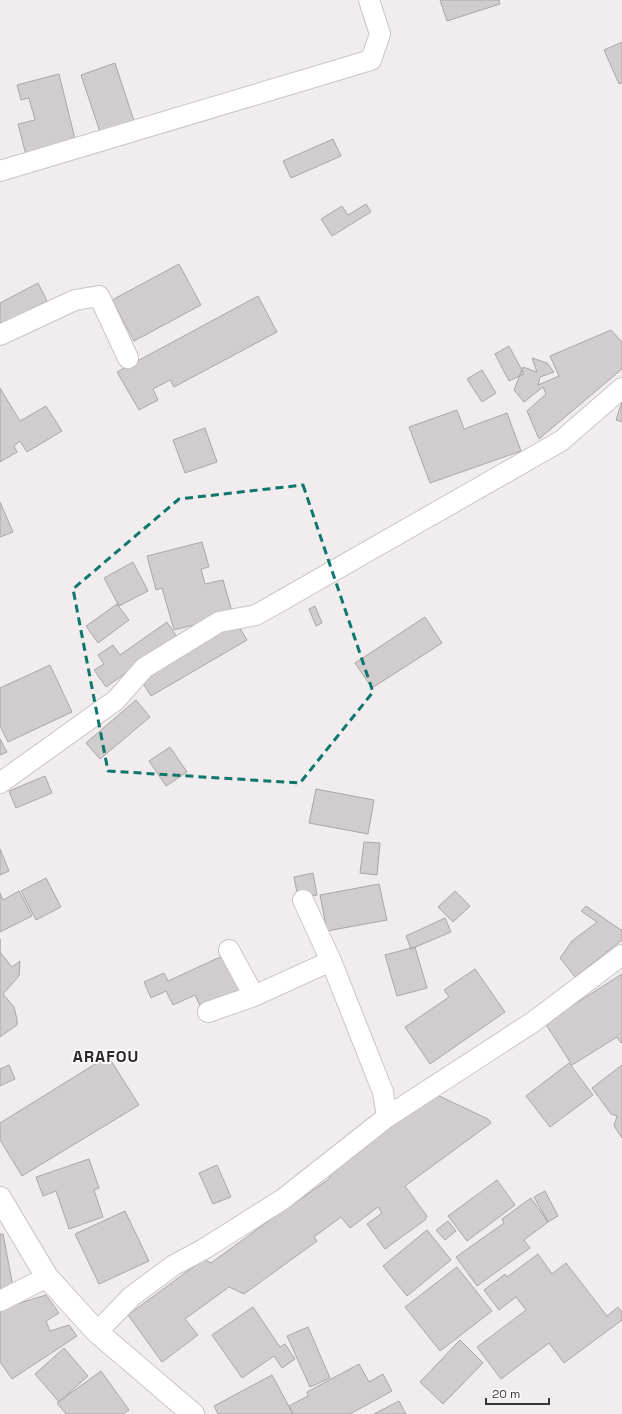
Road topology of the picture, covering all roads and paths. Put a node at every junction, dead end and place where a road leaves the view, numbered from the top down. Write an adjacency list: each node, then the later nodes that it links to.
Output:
1 (369, 0): 2 (street)
2 (0, 170)
3 (0, 335): 4 (street)
4 (128, 358)
5 (622, 388): 6 (street)
6 (0, 783)
7 (303, 900): 10 (street)
8 (229, 950): 11 (street)
9 (622, 955): 13 (street)
10 (331, 961): 11 (street); 13 (street)
11 (254, 996): 12 (street)
12 (208, 1012)
13 (387, 1117): 17 (street)
14 (0, 1198): 15 (main road)
15 (47, 1277): 16 (street); 17 (main road)
16 (0, 1301)
17 (97, 1332): 18 (main road)
18 (193, 1414)

